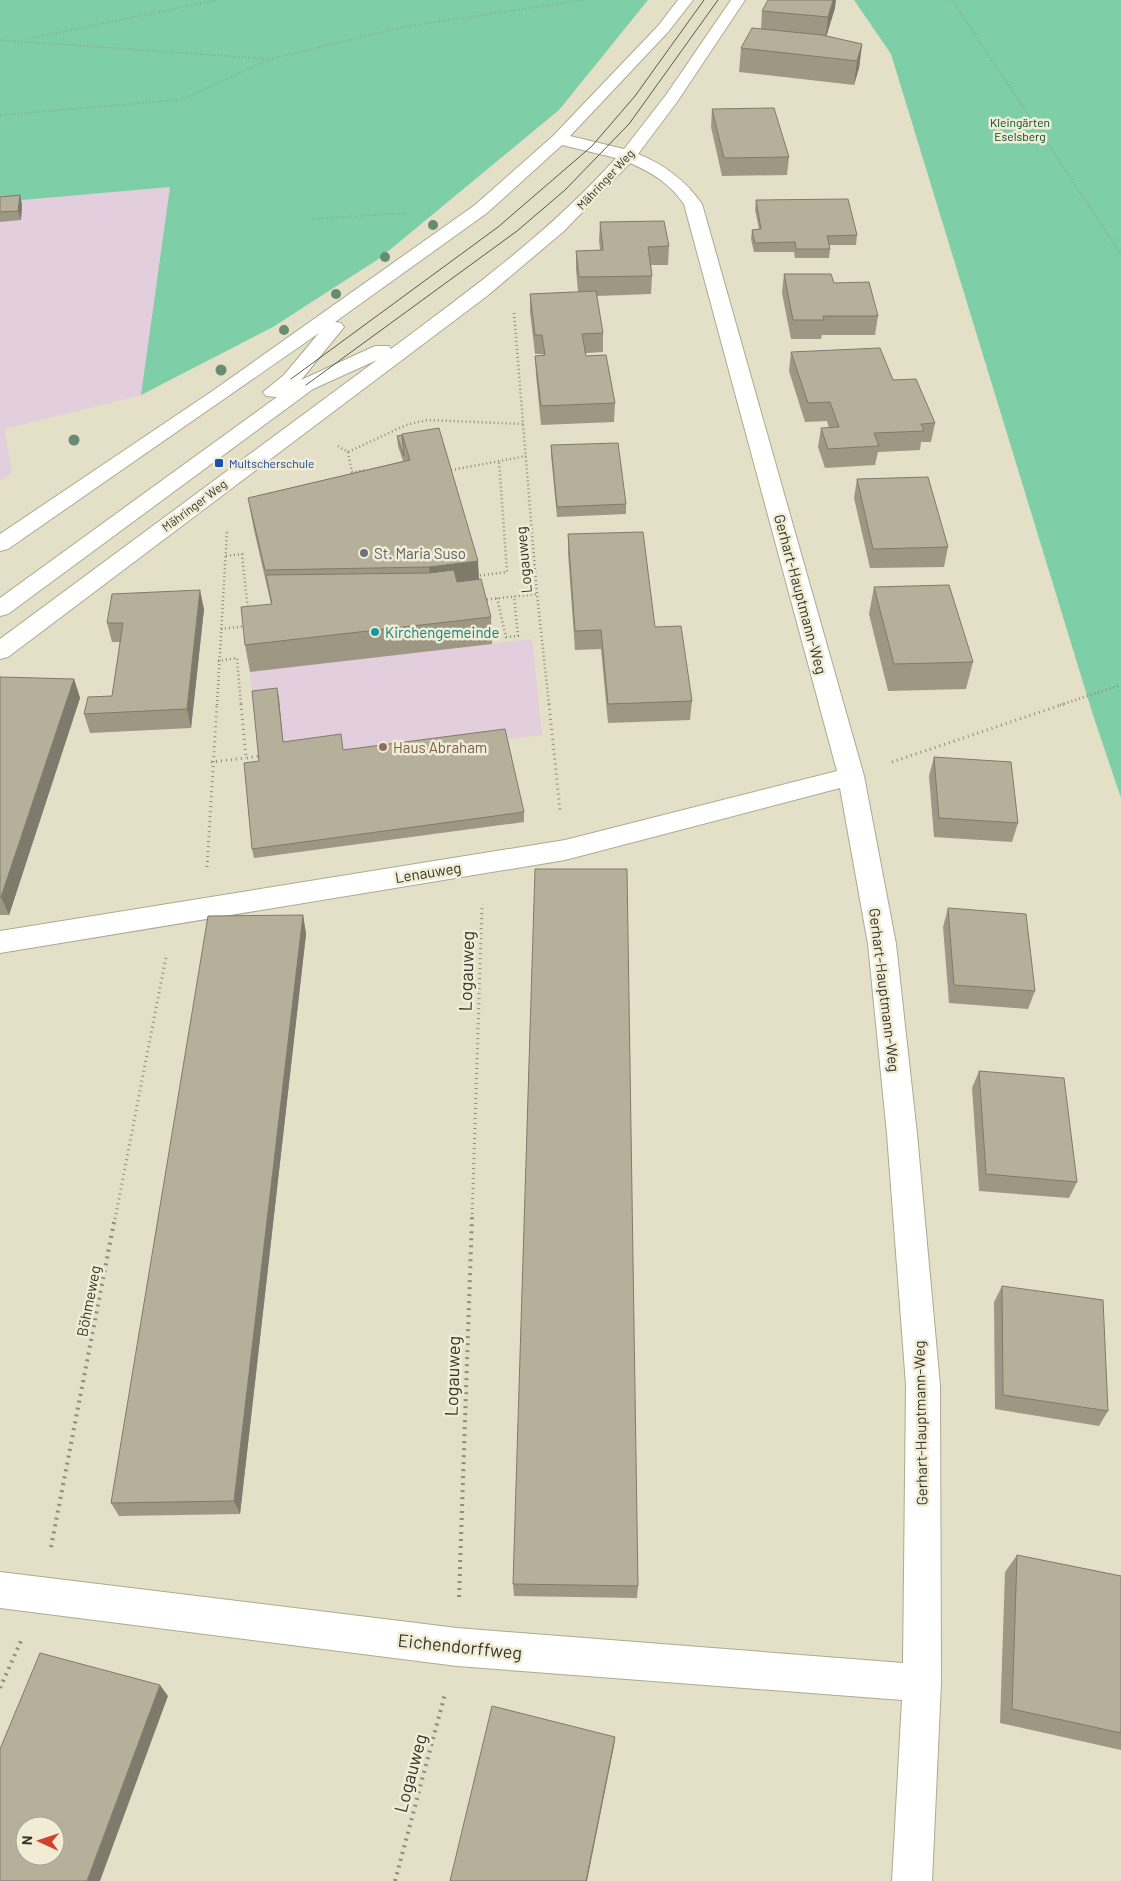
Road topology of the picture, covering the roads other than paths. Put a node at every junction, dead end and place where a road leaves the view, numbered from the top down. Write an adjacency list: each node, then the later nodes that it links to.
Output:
1 (686, 0): 3 (street)
2 (738, 0): 4 (street, Mähringer Weg)
3 (559, 139): 4 (street, Gerhart-Hauptmann-Weg); 5 (street)
4 (628, 156): 6 (street, Mähringer Weg); 12 (street, Gerhart-Hauptmann-Weg)
5 (358, 299): 7 (street); 8 (street)
6 (436, 325): 7 (street, Mähringer Weg); 11 (street, Mähringer Weg)
7 (299, 382): 9 (street); 10 (street)
8 (0, 544)
9 (0, 588)
10 (0, 608)
11 (0, 650)
12 (851, 776): 13 (street, Lenauweg); 15 (street, Gerhart-Hauptmann-Weg)
13 (0, 942)
14 (0, 1590): 15 (street, Eichendorffweg)
15 (922, 1683): 16 (street, Gerhart-Hauptmann-Weg)
16 (912, 1881)

